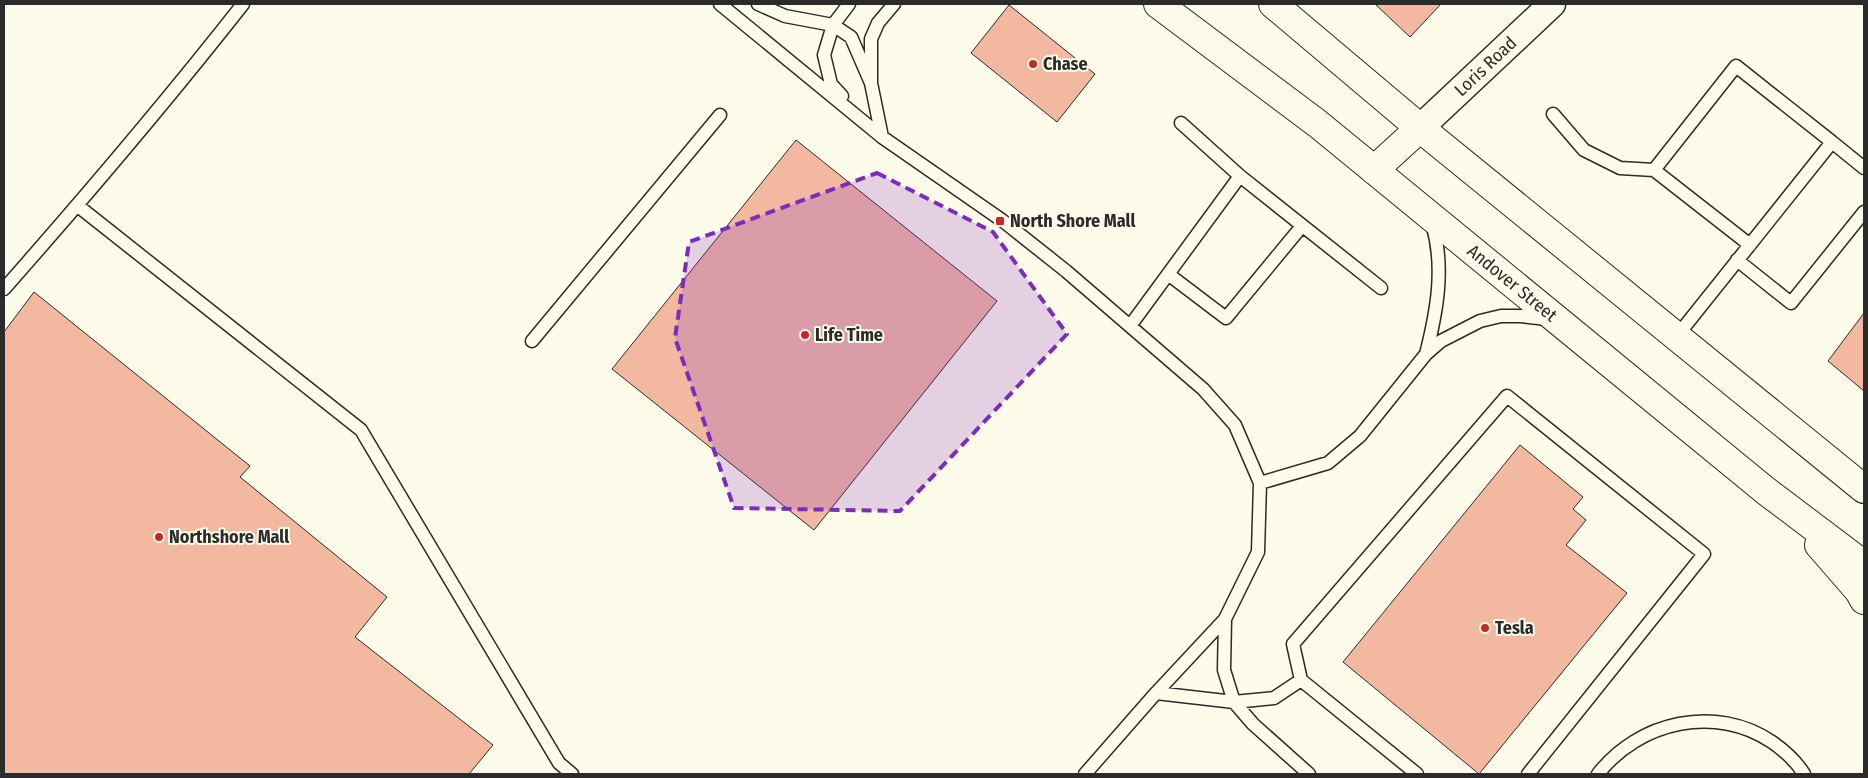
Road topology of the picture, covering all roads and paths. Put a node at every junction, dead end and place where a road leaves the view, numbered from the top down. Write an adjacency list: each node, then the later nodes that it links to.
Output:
1 (242, 4): 21 (lane)
2 (720, 4): 15 (lane)
3 (758, 4): 9 (lane)
4 (849, 4): 9 (lane)
5 (894, 4): 10 (lane)
6 (1158, 4): 18 (highway, Andover Street)
7 (1273, 4): 14 (highway)
8 (1552, 4): 14 (street, Loris Road)
9 (833, 25): 10 (lane); 15 (lane)
10 (871, 83): 15 (lane)
11 (1553, 114): 19 (lane)
12 (720, 115): 33 (lane)
13 (1181, 122): 20 (lane)
14 (1420, 128): 18 (highway); 32 (highway)
15 (882, 138): 31 (lane)
16 (1832, 142): 17 (lane); 19 (lane); 25 (lane)
17 (1864, 168)
18 (1374, 170): 23 (highway, Andover Street)
19 (1654, 170): 25 (lane)
20 (1240, 176): 24 (lane); 27 (lane)
21 (78, 206): 29 (lane); 44 (lane)
22 (1864, 212): 26 (lane)
23 (1430, 216): 30 (highway, Andover Street); 34 (lane)
24 (1302, 226): 27 (lane); 28 (lane)
25 (1750, 245): 26 (lane)
26 (1737, 260): 32 (lane)
27 (1168, 274): 31 (lane)
28 (1381, 288)
29 (4, 289)
30 (1560, 322): 34 (lane); 37 (highway, Andover Street)
31 (1130, 326): 35 (lane)
32 (1677, 336): 36 (highway)
33 (532, 342)
34 (1426, 354): 35 (lane)
35 (1260, 483): 40 (lane)
36 (1863, 487)
37 (1766, 491): 38 (highway, Andover Street); 39 (highway)
38 (1864, 565)
39 (1864, 600)
40 (1225, 619): 42 (lane); 43 (lane)
41 (1301, 680): 43 (lane); 47 (lane); 48 (lane)
42 (1156, 693): 43 (lane); 45 (lane)
43 (1234, 702): 46 (lane)
44 (572, 774)
45 (1085, 774)
46 (1309, 774)
47 (1417, 774)
48 (1528, 774)
49 (1598, 774): 50 (lane)
50 (1804, 774)

